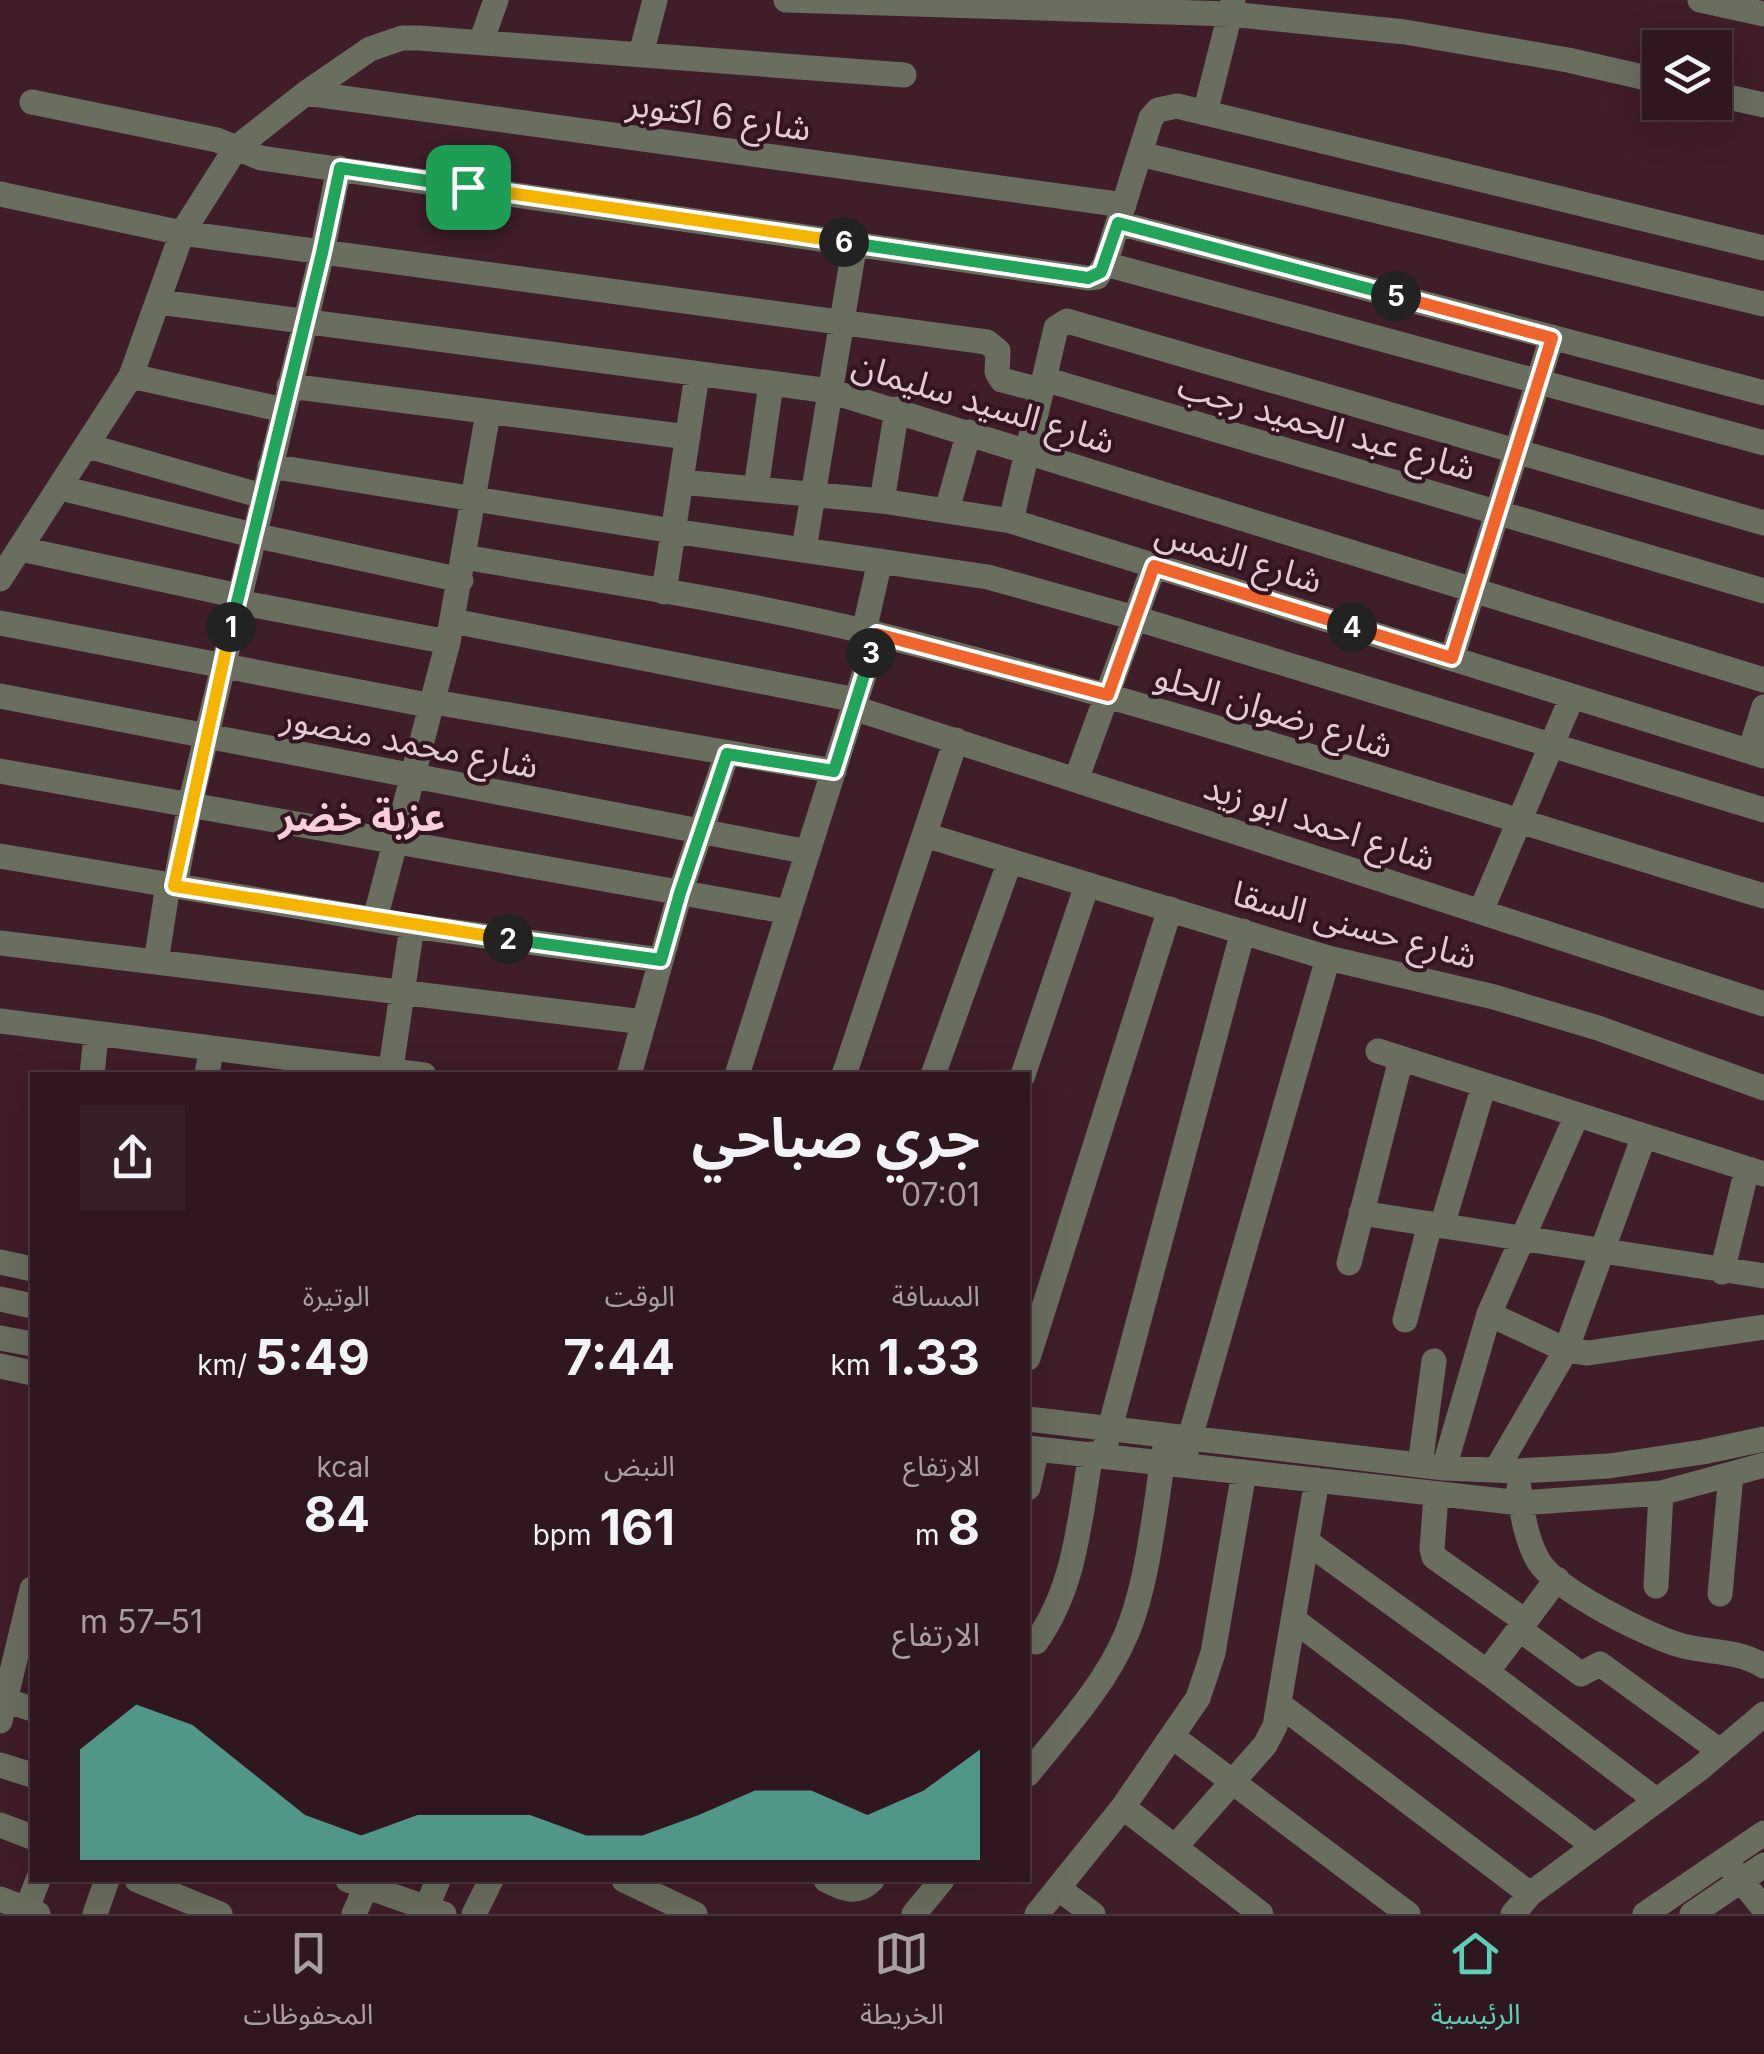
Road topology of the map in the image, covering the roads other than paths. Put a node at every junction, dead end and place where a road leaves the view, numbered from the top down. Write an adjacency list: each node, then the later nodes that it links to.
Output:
1 (496, 0): 7 (street)
2 (655, 0): 8 (street)
3 (786, 0): 5 (street)
4 (1700, 0): 6 (street)
5 (1232, 7): 10 (street); 15 (street)
6 (1764, 14)
7 (481, 42): 8 (street); 11 (street)
8 (640, 54): 9 (street)
9 (904, 75)
10 (1642, 77)
11 (306, 93): 16 (street); 20 (street, شارع 6 اكتوبر)
12 (1732, 98): 14 (street)
13 (32, 102): 16 (street)
14 (1764, 105)
15 (1205, 113): 17 (street); 23 (street)
16 (236, 148): 18 (street); 21 (street)
17 (1140, 154): 20 (street); 27 (street)
18 (340, 168): 22 (street); 24 (street)
19 (0, 194): 21 (street, شارع عبد الحميد رجب)
20 (1121, 214): 25 (street); 30 (street, شارع 6 اكتوبر)
21 (182, 233): 24 (street, شارع عبد الحميد رجب); 26 (street)
22 (855, 243): 25 (street); 29 (street)
23 (1764, 248)
24 (322, 253): 28 (street); 29 (street, شارع عبد الحميد رجب)
25 (1106, 264): 33 (street)
26 (159, 302): 28 (street, شارع السيد سليمان); 32 (street)
27 (1764, 304)
28 (306, 322): 31 (street, شارع السيد سليمان); 38 (street)
29 (842, 322): 35 (street, شارع عبد الحميد رجب); 36 (street)
30 (1552, 338): 33 (street); 37 (street, شارع 6 اكتوبر)
31 (697, 374): 34 (street, شارع السيد سليمان); 42 (street)
32 (132, 376): 38 (street); 44 (street)
33 (1538, 382): 43 (street); 46 (street)
34 (771, 384): 36 (street, شارع السيد سليمان); 50 (street)
35 (1043, 384): 45 (street); 46 (street); 56 (street, شارع عبد الحميد رجب)
36 (830, 391): 39 (street, شارع السيد سليمان); 51 (street)
37 (1764, 394)
38 (286, 398): 40 (street); 47 (street)
39 (897, 409): 41 (street, شارع السيد سليمان); 54 (street)
40 (488, 413): 42 (street); 53 (street)
41 (969, 432): 45 (street, شارع السيد سليمان); 55 (street)
42 (688, 437): 48 (street)
43 (1764, 443)
44 (88, 446): 49 (street); 52 (street)
45 (1027, 451): 57 (street); 67 (street, شارع السيد سليمان)
46 (1516, 451): 56 (street); 58 (street)
47 (270, 466): 52 (street); 53 (street)
48 (681, 482): 50 (street, شارع النمس); 59 (street)
49 (61, 488): 60 (street, شارع رضوان الحلو); 61 (street)
50 (756, 489): 51 (street, شارع النمس)
51 (813, 494): 54 (street, شارع النمس); 62 (street)
52 (262, 496): 60 (street)
53 (474, 500): 59 (street); 65 (street)
54 (882, 501): 55 (street, شارع النمس)
55 (947, 510): 57 (street, شارع النمس)
56 (1498, 512): 67 (street); 68 (street, شارع عبد الحميد رجب)
57 (1010, 521): 64 (street, شارع النمس)
58 (1764, 523)
59 (673, 532): 62 (street); 69 (street)
60 (254, 535): 65 (street, شارع رضوان الحلو); 70 (street)
61 (21, 549): 66 (street); 70 (street, شارع احمد ابو زيد)
62 (804, 550): 63 (street)
63 (880, 562): 71 (street); 74 (street)
64 (1154, 566): 71 (street); 75 (street, شارع النمس)
65 (462, 568): 69 (street, شارع رضوان الحلو); 73 (street)
66 (0, 578)
67 (1473, 590): 75 (street); 77 (street, شارع السيد سليمان)
68 (1764, 591)
69 (664, 592): 74 (street, شارع رضوان الحلو)
70 (238, 598): 73 (street, شارع احمد ابو زيد); 76 (street)
71 (1135, 618): 78 (street); 86 (street)
72 (0, 623): 76 (street)
73 (450, 632): 81 (street); 82 (street, شارع احمد ابو زيد)
74 (870, 633): 78 (street, شارع رضوان الحلو); 82 (street)
75 (1452, 658): 80 (street, شارع النمس)
76 (223, 664): 81 (street); 84 (street)
77 (1764, 680)
78 (1108, 695): 92 (street); 95 (street, شارع رضوان الحلو)
79 (0, 696): 84 (street, شارع محمد منصور)
80 (1572, 697): 86 (street); 88 (street, شارع النمس)
81 (433, 704): 87 (street); 91 (street)
82 (855, 704): 85 (street, شارع احمد ابو زيد); 90 (street)
83 (1764, 707): 88 (street)
84 (206, 737): 91 (street, شارع محمد منصور); 93 (street)
85 (956, 740): 92 (street, شارع احمد ابو زيد); 97 (street)
86 (1552, 744): 94 (street); 95 (street)
87 (727, 754): 90 (street); 96 (street)
88 (1757, 754)
89 (0, 771): 93 (street)
90 (834, 771): 99 (street)
91 (414, 777): 96 (street, شارع محمد منصور); 98 (street)
92 (1076, 780): 107 (street, شارع احمد ابو زيد)
93 (190, 805): 98 (street); 102 (street)
94 (1764, 810)
95 (1518, 823): 105 (street, شارع رضوان الحلو); 107 (street)
96 (701, 832): 99 (street, شارع محمد منصور); 104 (street)
97 (925, 835): 101 (street, شارع حسنى السقا); 127 (street)
98 (396, 842): 104 (street); 109 (street)
99 (808, 852): 108 (street)
100 (0, 856): 102 (street)
101 (1010, 861): 103 (street, شارع حسنى السقا); 128 (street)
102 (171, 885): 109 (street); 115 (street)
103 (1087, 885): 106 (street, شارع حسنى السقا); 129 (street)
104 (680, 893): 108 (street); 114 (street)
105 (1764, 896)
106 (1170, 909): 111 (street, شارع حسنى السقا); 152 (street)
107 (1481, 911): 117 (street, شارع احمد ابو زيد)
108 (789, 912): 126 (street)
109 (374, 919): 110 (street)
110 (412, 926): 114 (street); 116 (street)
111 (1243, 932): 113 (street, شارع حسنى السقا); 157 (street)
112 (0, 943): 115 (street)
113 (1328, 958): 131 (street, شارع حسنى السقا); 160 (street)
114 (661, 960): 119 (street)
115 (156, 962): 116 (street)
116 (402, 992): 119 (street); 124 (street)
117 (1764, 1004)
118 (0, 1021): 120 (street)
119 (644, 1022): 125 (street)
120 (96, 1034): 121 (street); 122 (street)
121 (209, 1063): 123 (street)
122 (92, 1072)
123 (372, 1072)
124 (390, 1072)
125 (630, 1072)
126 (738, 1072)
127 (845, 1072)
128 (935, 1072)
129 (1024, 1072)
130 (1484, 1085): 132 (street); 135 (street); 136 (street)
131 (1764, 1088)
132 (1578, 1115): 133 (street); 137 (street)
133 (1644, 1136): 134 (street); 138 (street)
134 (1755, 1172): 142 (street)
135 (1361, 1213): 136 (street); 140 (street)
136 (1436, 1226): 137 (street); 147 (street)
137 (1521, 1239): 138 (street); 146 (street)
138 (1600, 1252): 142 (street); 151 (street)
139 (0, 1262): 141 (street)
140 (1349, 1263)
141 (30, 1270)
142 (1722, 1272): 143 (street)
143 (1764, 1276)
144 (0, 1300): 145 (street)
145 (30, 1306)
146 (1488, 1314): 151 (street); 163 (street)
147 (1405, 1320)
148 (1764, 1327): 151 (street)
149 (0, 1338): 150 (street)
150 (30, 1344)
151 (1566, 1350): 164 (street)
152 (1030, 1352)
153 (1434, 1361): 163 (street)
154 (0, 1366): 155 (street)
155 (30, 1373)
156 (1030, 1418): 157 (street)
157 (1108, 1429): 160 (street); 161 (street)
158 (1764, 1440): 164 (street)
159 (1032, 1448): 161 (street)
160 (1175, 1451): 161 (street); 163 (street); 165 (street); 188 (street)
161 (1098, 1455): 178 (street)
162 (1764, 1466): 166 (street)
163 (1432, 1467): 164 (street)
164 (1506, 1471): 170 (street)
165 (1244, 1472): 167 (street); 185 (street)
166 (1732, 1474): 168 (street); 174 (street)
167 (1317, 1480): 169 (street); 171 (street)
168 (1661, 1493): 170 (street); 173 (street)
169 (1436, 1495): 170 (street); 177 (street)
170 (1520, 1503): 172 (street)
171 (1307, 1542): 175 (street); 180 (street)
172 (1557, 1579): 177 (street); 179 (street)
173 (1656, 1586)
174 (1720, 1594)
175 (1294, 1620): 181 (street); 196 (street)
176 (29, 1624): 183 (street)
177 (1522, 1625): 180 (street); 186 (street)
178 (1036, 1642)
179 (1764, 1666)
180 (1487, 1672): 191 (street)
181 (1280, 1704): 190 (street); 211 (street)
182 (30, 1709): 183 (street)
183 (3, 1710)
184 (1764, 1714): 186 (street)
185 (1173, 1737): 190 (street); 192 (street)
186 (1720, 1751): 191 (street)
187 (0, 1765): 189 (street)
188 (1030, 1771)
189 (30, 1774)
190 (1233, 1782): 197 (street); 225 (street)
191 (1656, 1800): 196 (street)
192 (1123, 1807): 197 (street); 210 (street)
193 (0, 1825): 195 (street)
194 (1764, 1834): 199 (street)
195 (30, 1836)
196 (1594, 1846): 211 (street)
197 (1175, 1847): 224 (street)
198 (1764, 1866): 199 (street)
199 (1734, 1871): 213 (street); 227 (street); 228 (street)
200 (37, 1882): 215 (street)
201 (106, 1882): 217 (street)
202 (142, 1882): 218 (street)
203 (361, 1882): 214 (street); 219 (street)
204 (438, 1882): 214 (street)
205 (491, 1882): 216 (street)
206 (628, 1882): 220 (street)
207 (831, 1882): 209 (street)
208 (940, 1882): 221 (street)
209 (867, 1884)
210 (1059, 1889): 222 (street); 223 (street)
211 (1530, 1894): 226 (street)
212 (0, 1898): 215 (street)
213 (1764, 1909)
214 (432, 1912)
215 (33, 1913)
216 (478, 1913)
217 (95, 1914)
218 (220, 1914)
219 (354, 1914)
220 (695, 1914)
221 (914, 1914)
222 (1037, 1914)
223 (1094, 1914)
224 (1262, 1914)
225 (1408, 1914)
226 (1513, 1914)
227 (1645, 1914)
228 (1692, 1914)

